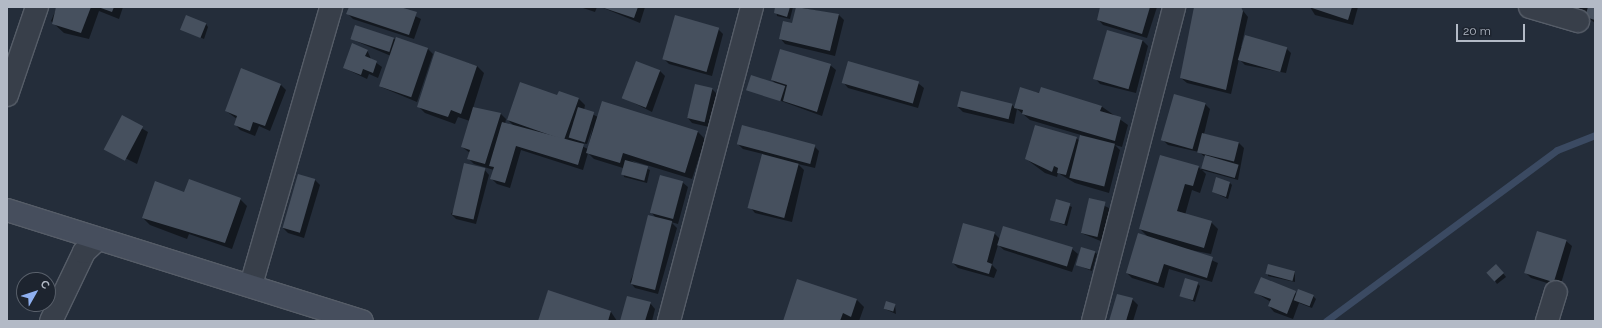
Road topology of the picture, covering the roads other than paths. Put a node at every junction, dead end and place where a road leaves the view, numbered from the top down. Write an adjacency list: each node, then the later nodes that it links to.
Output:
1 (37, 7): 7 (street)
2 (331, 7): 10 (street)
3 (752, 7): 14 (street)
4 (1174, 7): 15 (street)
5 (1530, 7): 6 (street)
6 (1578, 21)
7 (7, 95)
8 (7, 210): 9 (main road)
9 (98, 238): 10 (main road); 12 (street)
10 (251, 285): 13 (main road)
11 (1556, 292): 16 (street)
12 (51, 321)
13 (362, 321)
14 (669, 321)
15 (1093, 321)
16 (1547, 321)

